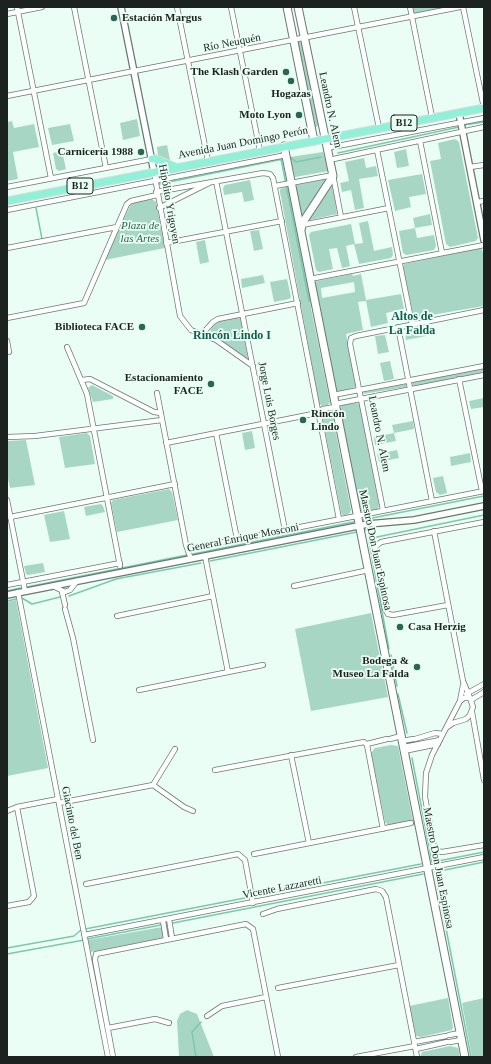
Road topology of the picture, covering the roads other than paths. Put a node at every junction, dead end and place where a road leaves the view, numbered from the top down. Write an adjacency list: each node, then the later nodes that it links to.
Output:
1 (42, 7): 12 (street)
2 (74, 7): 21 (street)
3 (121, 7): 20 (street, Hipólito Yrigoyen)
4 (177, 7): 19 (street)
5 (231, 7): 18 (street)
6 (287, 7): 17 (main road, Leandro N. Alem)
7 (298, 7): 16 (main road, Leandro N. Alem)
8 (354, 7): 15 (street)
9 (410, 7): 14 (street)
10 (460, 7): 14 (street, Río Neuquén)
11 (463, 7): 24 (street)
12 (18, 9): 13 (street); 22 (street)
13 (7, 14)
14 (412, 17): 15 (street, Río Neuquén); 26 (street)
15 (358, 27): 16 (street, Río Neuquén); 32 (street)
16 (304, 38): 17 (street, Río Neuquén); 29 (main road, Leandro N. Alem)
17 (294, 40): 18 (street, Río Neuquén); 30 (main road, Leandro N. Alem)
18 (240, 51): 19 (street, Río Neuquén); 40 (street)
19 (188, 61): 20 (street, Río Neuquén); 44 (street)
20 (134, 71): 21 (street, Río Neuquén); 42 (street, Hipólito Yrigoyen)
21 (89, 80): 22 (street, Río Neuquén); 47 (street)
22 (34, 91): 23 (street, Río Neuquén); 51 (street)
23 (7, 96)
24 (484, 108): 25 (main road, Avenida Juan Domingo Perón / B12)
25 (459, 113): 26 (main road, Avenida Juan Domingo Perón / B12); 28 (street)
26 (432, 117): 32 (main road, Avenida Juan Domingo Perón / B12)
27 (484, 118): 28 (street)
28 (461, 122): 33 (street); 38 (street)
29 (322, 124): 30 (main road); 34 (main road, Leandro N. Alem)
30 (311, 126): 35 (main road, Leandro N. Alem)
31 (484, 127): 33 (street)
32 (379, 128): 34 (main road, Avenida Juan Domingo Perón / B12)
33 (463, 131): 36 (street); 48 (street)
34 (324, 138): 35 (main road, Avenida Juan Domingo Perón / B12); 38 (main road, Leandro N. Alem)
35 (314, 141): 37 (main road, Avenida Juan Domingo Perón / B12)
36 (420, 141): 39 (street); 75 (street)
37 (284, 146): 40 (main road, Avenida Juan Domingo Perón / B12); 41 (main road, Maestro Don Juan Espinosa)
38 (326, 148): 43 (main road, Leandro N. Alem)
39 (377, 150): 43 (street); 63 (street)
40 (260, 151): 44 (main road, Avenida Juan Domingo Perón / B12)
41 (286, 154): 53 (street); 55 (main road, Maestro Don Juan Espinosa)
42 (152, 159): 46 (main road); 47 (street); 49 (street, Hipólito Yrigoyen)
43 (329, 160): 50 (main road, Leandro N. Alem)
44 (208, 161): 46 (main road, Avenida Juan Domingo Perón / B12)
45 (484, 165): 48 (street)
46 (178, 167): 49 (main road, Avenida Juan Domingo Perón / B12)
47 (106, 168): 51 (street)
48 (470, 168): 61 (street)
49 (154, 172): 53 (street, Hipólito Yrigoyen); 59 (main road, Avenida Juan Domingo Perón / B12)
50 (333, 174): 55 (street); 65 (street, Leandro N. Alem); 67 (main road)
51 (51, 178): 57 (street)
52 (216, 181): 54 (street); 56 (street); 69 (street, Jorge Luis Borges)
53 (154, 182): 58 (street, Hipólito Yrigoyen); 64 (street)
54 (210, 182): 58 (street); 62 (street)
55 (287, 184): 56 (street); 70 (main road, Maestro Don Juan Espinosa)
56 (275, 186): 66 (street)
57 (7, 187)
58 (157, 194): 62 (street, Hipólito Yrigoyen); 68 (street)
59 (7, 201)
60 (484, 201): 61 (street)
61 (477, 202): 71 (street)
62 (159, 208): 72 (street, Hipólito Yrigoyen)
63 (389, 208): 65 (street); 76 (street)
64 (7, 210)
65 (341, 217): 67 (street)
66 (282, 221): 69 (street); 78 (street)
67 (302, 225): 70 (main road, Maestro Don Juan Espinosa)
68 (117, 227): 74 (street); 81 (street)
69 (226, 232): 72 (street); 80 (street, Jorge Luis Borges)
70 (302, 236): 77 (main road, Maestro Don Juan Espinosa)
71 (484, 238)
72 (166, 243): 84 (street, Hipólito Yrigoyen)
73 (484, 245): 75 (street)
74 (7, 248)
75 (442, 253): 76 (street)
76 (399, 261): 77 (street); 82 (street)
77 (310, 279): 97 (main road, Maestro Don Juan Espinosa)
78 (298, 303): 80 (street); 100 (street)
79 (484, 310): 82 (street)
80 (243, 314): 84 (street); 88 (street, Jorge Luis Borges)
81 (7, 318)
82 (412, 324): 83 (street)
83 (398, 327): 93 (street); 95 (street, Leandro N. Alem)
84 (201, 335): 88 (street, Hipólito Yrigoyen)
85 (7, 341): 87 (street)
86 (67, 347): 91 (street)
87 (9, 352)
88 (253, 366): 103 (street, Jorge Luis Borges)
89 (484, 366): 93 (street)
90 (484, 375): 92 (street)
91 (82, 380): 101 (street); 104 (street)
92 (459, 380): 94 (street); 109 (street)
93 (409, 381): 94 (street); 95 (street)
94 (410, 389): 98 (street); 112 (street)
95 (360, 390): 97 (street); 98 (street, Leandro N. Alem)
96 (156, 393): 101 (street)
97 (333, 396): 99 (main road, Maestro Don Juan Espinosa)
98 (361, 399): 99 (street); 114 (street, Leandro N. Alem)
99 (335, 405): 100 (street); 115 (main road, Maestro Don Juan Espinosa)
100 (319, 412): 103 (street); 117 (street)
101 (160, 413): 102 (street)
102 (162, 420): 104 (street); 107 (street)
103 (265, 424): 105 (street); 120 (street, Jorge Luis Borges)
104 (94, 428): 106 (street); 110 (street)
105 (216, 433): 107 (street); 124 (street)
106 (7, 437)
107 (166, 443): 108 (street)
108 (175, 484): 110 (street); 125 (street)
109 (483, 491): 112 (street)
110 (107, 498): 116 (street); 130 (street)
111 (7, 500): 116 (street)
112 (432, 501): 114 (street)
113 (484, 506): 119 (street, General Enrique Mosconi)
114 (383, 510): 115 (street)
115 (357, 516): 117 (street); 119 (main road, Maestro Don Juan Espinosa)
116 (10, 517): 122 (street)
117 (340, 519): 120 (street)
118 (484, 522): 121 (street)
119 (360, 526): 126 (street, General Enrique Mosconi); 128 (main road, Maestro Don Juan Espinosa)
120 (285, 530): 124 (street)
121 (434, 531): 139 (street); 139 (street)
122 (13, 533): 123 (street); 130 (street)
123 (7, 534)
124 (236, 539): 125 (street)
125 (188, 549): 127 (street)
126 (205, 556): 127 (street, General Enrique Mosconi); 138 (street)
127 (191, 559): 129 (street, General Enrique Mosconi)
128 (368, 570): 133 (street); 158 (main road, Maestro Don Juan Espinosa)
129 (77, 581): 132 (street, General Enrique Mosconi); 136 (street)
130 (23, 582): 131 (street); 134 (street)
131 (7, 585)
132 (53, 586): 134 (street, General Enrique Mosconi); 136 (street)
133 (294, 586)
134 (25, 591): 135 (street, General Enrique Mosconi)
135 (18, 592): 137 (street, General Enrique Mosconi); 164 (street, Giacinto del Ben)
136 (62, 592): 155 (street)
137 (7, 595)
138 (213, 596): 140 (street); 142 (street)
139 (448, 605): 143 (street)
140 (117, 616)
141 (263, 665): 142 (street)
142 (228, 672): 145 (street)
143 (462, 679): 147 (street); 148 (street)
144 (484, 684): 147 (street)
145 (139, 690)
146 (484, 692): 149 (street)
147 (468, 693): 148 (street); 149 (street)
148 (461, 700): 149 (street); 152 (street)
149 (472, 700): 150 (street)
150 (472, 710): 151 (street); 153 (street)
151 (461, 721): 152 (street); 153 (street)
152 (446, 728): 154 (street)
153 (475, 731): 162 (street)
154 (443, 734): 156 (street); 158 (street)
155 (93, 740)
156 (439, 742): 158 (street); 171 (street)
157 (367, 744): 158 (street); 160 (street); 169 (street)
158 (403, 744): 174 (main road, Maestro Don Juan Espinosa)
159 (175, 749): 163 (street)
160 (291, 755): 161 (street); 170 (street)
161 (215, 770)
162 (484, 780)
163 (153, 785): 164 (street); 167 (street)
164 (58, 801): 165 (street); 181 (street, Giacinto del Ben)
165 (16, 807): 166 (street); 177 (street)
166 (7, 811)
167 (193, 811)
168 (411, 823): 169 (street)
169 (384, 829): 170 (street)
170 (309, 843): 172 (street)
171 (484, 844)
172 (254, 854)
173 (484, 857): 174 (street, Vicente Lazzaretti)
174 (427, 868): 176 (street, Vicente Lazzaretti); 190 (main road, Maestro Don Juan Espinosa)
175 (86, 884): 176 (street)
176 (252, 903): 179 (street, Vicente Lazzaretti)
177 (7, 906)
178 (263, 914): 184 (street)
179 (169, 919): 180 (street, Vicente Lazzaretti); 182 (street)
180 (163, 920): 181 (street, Vicente Lazzaretti); 183 (street)
181 (84, 935): 192 (street, Giacinto del Ben)
182 (172, 938): 183 (street); 186 (street)
183 (166, 939): 189 (street)
184 (399, 965): 185 (street); 191 (street)
185 (278, 988)
186 (266, 997): 187 (street); 194 (street)
187 (207, 1016)
188 (169, 1023): 189 (street)
189 (108, 1028): 193 (street)
190 (460, 1036): 191 (street); 191 (street); 197 (main road, Maestro Don Juan Espinosa)
191 (415, 1046): 195 (street); 196 (street)
192 (108, 1057)
193 (113, 1057)
194 (278, 1057)
195 (356, 1057)
196 (417, 1057)
197 (465, 1057)

